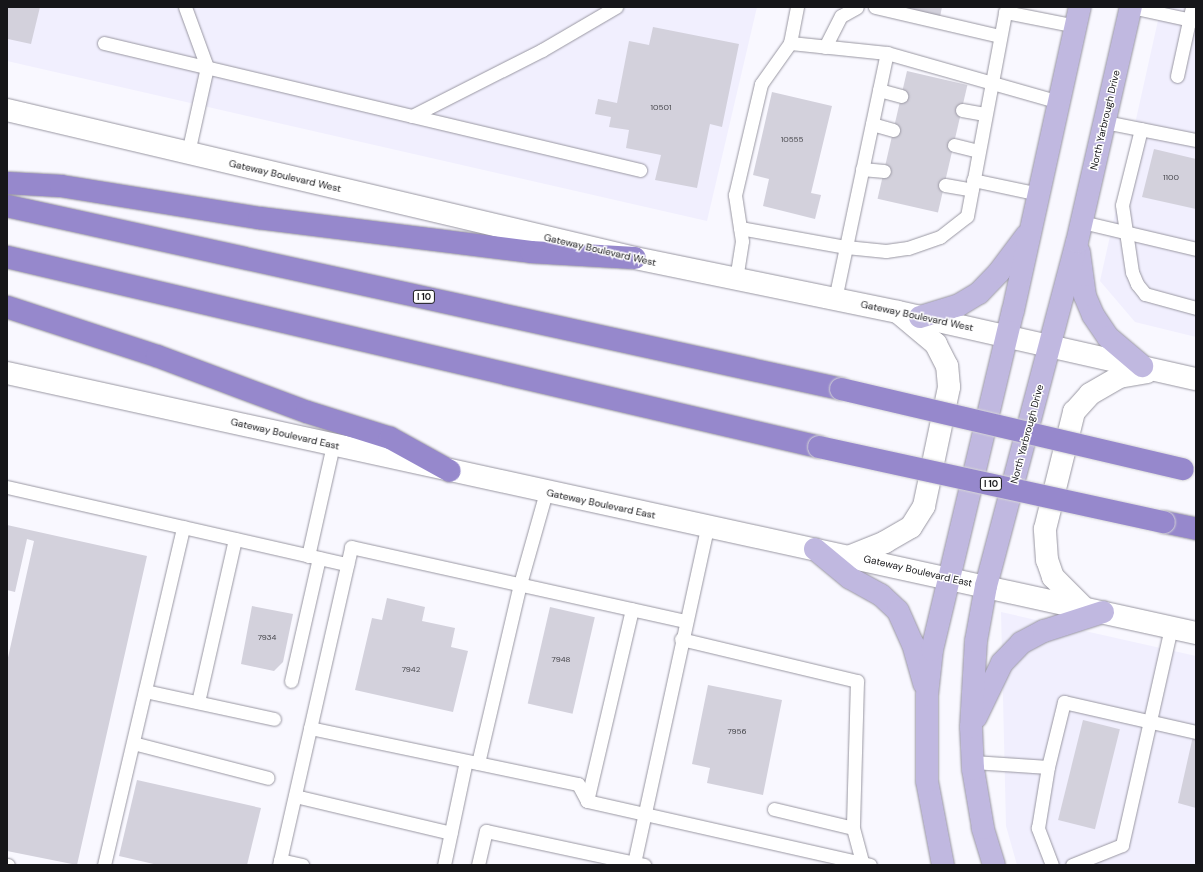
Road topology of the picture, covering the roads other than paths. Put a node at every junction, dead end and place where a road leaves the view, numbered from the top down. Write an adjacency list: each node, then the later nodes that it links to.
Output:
1 (185, 7): 15 (lane)
2 (616, 7): 24 (lane)
3 (798, 7): 12 (lane)
4 (857, 7): 13 (lane)
5 (874, 7): 10 (lane)
6 (1131, 7): 9 (lane); 25 (main road, North Yarbrough Drive)
7 (1005, 9): 8 (lane); 10 (lane)
8 (1078, 16): 20 (main road)
9 (1192, 16): 16 (lane)
10 (1000, 36): 17 (lane)
11 (104, 43): 15 (lane)
12 (790, 43): 13 (lane); 41 (lane)
13 (824, 47): 14 (lane)
14 (887, 53): 17 (lane); 18 (lane)
15 (207, 67): 24 (lane); 32 (lane)
16 (1177, 76)
17 (991, 82): 20 (lane); 23 (lane)
18 (879, 90): 19 (lane); 26 (lane)
19 (901, 96)
20 (1059, 102): 39 (main road)
21 (7, 110): 32 (main road, Gateway Boulevard West)
22 (962, 110): 23 (lane)
23 (985, 114): 31 (lane)
24 (412, 116): 34 (lane)
25 (1104, 122): 27 (lane); 43 (main road, North Yarbrough Drive)
26 (872, 124): 28 (lane); 33 (lane)
27 (1141, 129): 29 (lane); 44 (lane)
28 (893, 130)
29 (1196, 140)
30 (954, 145): 31 (lane)
31 (978, 151): 38 (lane)
32 (188, 153): 48 (main road, Gateway Boulevard West)
33 (862, 169): 35 (lane); 45 (lane)
34 (640, 170)
35 (884, 172)
36 (7, 183): 48 (highway)
37 (945, 185): 38 (lane)
38 (972, 185): 39 (lane); 45 (lane)
39 (1039, 194): 42 (main road)
40 (7, 206): 61 (highway, I 10, bridge)
41 (740, 228): 45 (lane); 49 (lane)
42 (1032, 228): 54 (main road); 55 (main road)
43 (1079, 232): 44 (lane); 56 (main road, North Yarbrough Drive); 57 (main road)
44 (1126, 232): 46 (lane); 52 (lane)
45 (846, 247): 50 (lane)
46 (1196, 249)
47 (7, 257): 67 (highway, I 10, bridge)
48 (635, 258): 49 (main road, Gateway Boulevard West)
49 (736, 279): 50 (main road, Gateway Boulevard West)
50 (835, 299): 53 (main road, Gateway Boulevard West)
51 (7, 306): 62 (highway)
52 (1196, 308)
53 (898, 312): 54 (main road, Gateway Boulevard West); 70 (main road)
54 (920, 317): 55 (main road, Gateway Boulevard West)
55 (1007, 336): 56 (main road, Gateway Boulevard West); 73 (main road)
56 (1051, 346): 57 (main road, Gateway Boulevard West); 75 (main road, North Yarbrough Drive)
57 (1150, 368): 59 (main road, Gateway Boulevard West); 76 (main road)
58 (7, 372): 60 (main road, Gateway Boulevard East)
59 (1196, 379)
60 (333, 445): 62 (main road, Gateway Boulevard East); 71 (lane)
61 (1190, 470)
62 (450, 471): 64 (main road, Gateway Boulevard East)
63 (7, 487): 65 (lane)
64 (546, 492): 66 (main road, Gateway Boulevard East); 74 (lane)
65 (183, 527): 68 (lane); 84 (lane)
66 (707, 527): 69 (main road, Gateway Boulevard East); 79 (lane)
67 (1196, 529)
68 (234, 539): 71 (lane); 86 (lane)
69 (815, 549): 70 (main road, Gateway Boulevard East); 85 (main road)
70 (851, 556): 73 (main road, Gateway Boulevard East)
71 (314, 557): 72 (lane); 83 (lane)
72 (347, 564): 74 (lane); 90 (lane)
73 (948, 578): 75 (main road, Gateway Boulevard East); 85 (main road)
74 (520, 584): 77 (lane); 93 (lane)
75 (986, 586): 76 (main road, Gateway Boulevard East); 89 (main road, North Yarbrough Drive)
76 (1082, 606): 78 (main road, Gateway Boulevard East)
77 (632, 609): 79 (lane); 98 (lane)
78 (1103, 612): 80 (main road, Gateway Boulevard East); 89 (main road)
79 (685, 621): 82 (lane)
80 (1171, 628): 81 (main road, Gateway Boulevard East); 88 (lane)
81 (1196, 633)
82 (682, 639): 100 (lane); 101 (lane)
83 (291, 681)
84 (145, 691): 86 (lane); 92 (lane)
85 (927, 695): 110 (main road)
86 (198, 702): 87 (lane)
87 (274, 719)
88 (1148, 721): 91 (lane); 95 (lane); 113 (lane)
89 (971, 727): 94 (main road, North Yarbrough Drive)
90 (310, 728): 93 (lane); 97 (lane)
91 (1196, 732)
92 (133, 743): 96 (lane); 106 (lane)
93 (472, 762): 98 (lane); 102 (lane)
94 (973, 762): 95 (lane); 111 (main road, North Yarbrough Drive)
95 (1048, 768): 112 (lane)
96 (268, 778)
97 (295, 796): 102 (lane); 103 (lane)
98 (587, 801): 100 (lane)
99 (774, 809): 101 (lane)
100 (644, 814): 104 (lane); 105 (lane)
101 (853, 828): 105 (lane)
102 (451, 833): 108 (lane)
103 (280, 862): 107 (lane)
104 (639, 864): 109 (lane)
105 (865, 864)
106 (104, 865)
107 (302, 865)
108 (444, 865)
109 (478, 865)
110 (943, 865)
111 (994, 865)
112 (1052, 865)
113 (1072, 865)

